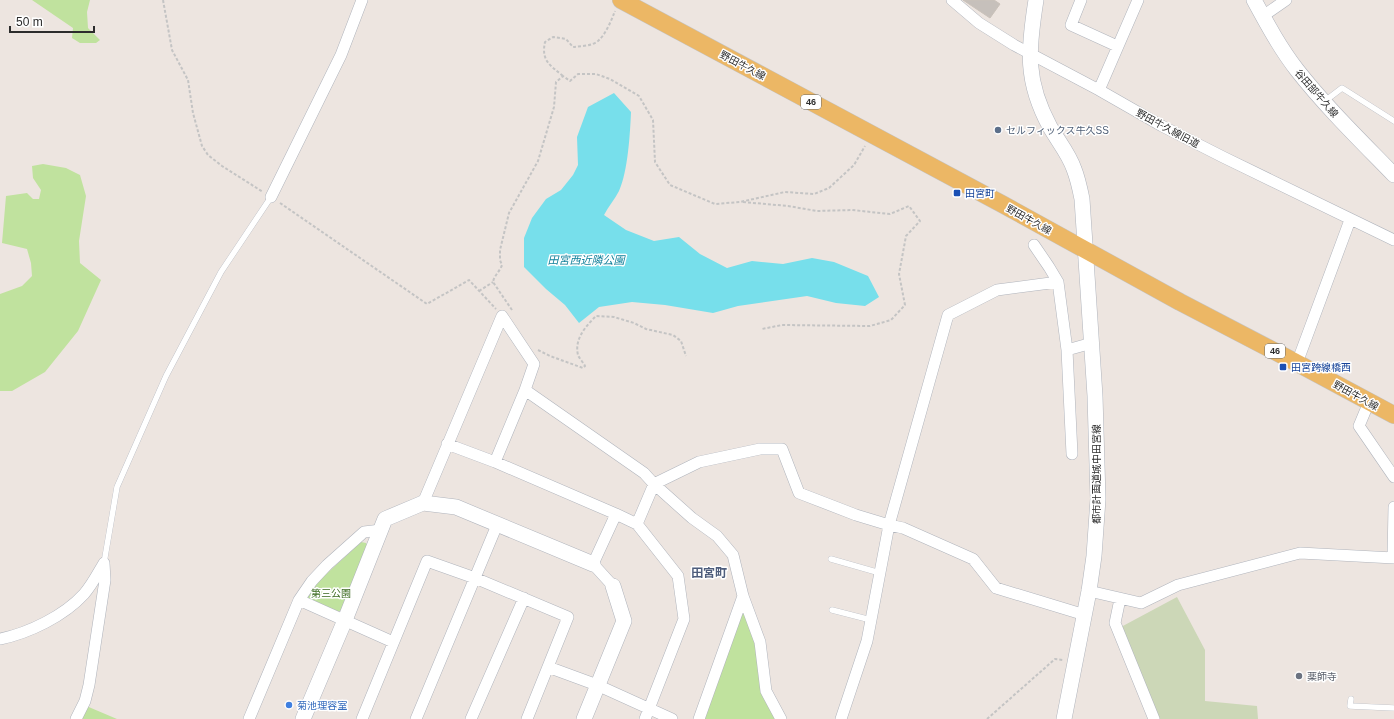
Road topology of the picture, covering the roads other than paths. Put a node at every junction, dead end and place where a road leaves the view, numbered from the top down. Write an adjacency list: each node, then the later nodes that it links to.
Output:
1 (362, 0): 16 (street)
2 (952, 0): 11 (street, 野田牛久線旧道)
3 (1036, 0): 11 (street, 都市計画道城中田宮線)
4 (1081, 0): 10 (street)
5 (1138, 0): 10 (street)
6 (1254, 0): 9 (street, 谷田部牛久線)
7 (1286, 0): 9 (street)
8 (619, 3): 20 (main road, 野田牛久線 / 46)
9 (1263, 16): 13 (street, 谷田部牛久線)
10 (1117, 46): 12 (street)
11 (1029, 53): 12 (street, 野田牛久線旧道); 20 (street, 都市計画道城中田宮線)
12 (1099, 90): 17 (street, 野田牛久線旧道)
13 (1324, 102): 14 (lane); 15 (street, 谷田部牛久線)
14 (1394, 121)
15 (1394, 175)
16 (271, 197): 42 (lane)
17 (1350, 220): 18 (street, 野田牛久線旧道); 24 (street)
18 (1394, 240)
19 (1034, 245): 21 (street)
20 (1086, 251): 22 (street, 都市計画道城中田宮線); 24 (main road, 野田牛久線 / 46)
21 (1058, 282): 23 (street); 38 (street)
22 (1092, 343): 23 (street); 47 (street, 都市計画道城中田宮線)
23 (1067, 350): 29 (street)
24 (1298, 363): 26 (main road, 野田牛久線 / 46)
25 (525, 390): 28 (street); 30 (street); 32 (street)
26 (1369, 402): 27 (main road, 野田牛久線 / 46); 31 (street)
27 (1394, 415)
28 (447, 444): 30 (street); 33 (street)
29 (1072, 454)
30 (495, 462): 35 (street)
31 (1394, 477)
32 (654, 484): 36 (street); 38 (street); 48 (street)
33 (423, 503): 37 (street); 39 (street)
34 (1394, 507): 40 (street)
35 (616, 514): 36 (street); 43 (street)
36 (637, 524): 61 (street)
37 (497, 525): 43 (street); 45 (street)
38 (889, 525): 44 (street); 53 (street)
39 (381, 530): 51 (street); 54 (street)
40 (1394, 558): 50 (street)
41 (831, 559): 44 (lane)
42 (104, 563): 56 (street); 63 (street)
43 (594, 564): 46 (street)
44 (880, 573): 55 (street)
45 (474, 578): 49 (street); 57 (street); 67 (street)
46 (613, 586): 59 (street)
47 (1089, 591): 50 (street); 53 (street, 都市計画道城中田宮線)
48 (744, 596): 73 (street); 74 (street)
49 (524, 598): 58 (street); 68 (street)
50 (1120, 599): 77 (street)
51 (299, 600): 54 (street); 64 (street)
52 (832, 610): 55 (lane)
53 (1085, 615): 76 (street, 都市計画道城中田宮線)
54 (345, 620): 57 (street); 65 (street)
55 (871, 620): 75 (street)
56 (0, 639)
57 (393, 642): 66 (street)
58 (548, 667): 59 (street); 69 (street)
59 (597, 685): 61 (street); 70 (street)
60 (1351, 699): 62 (lane)
61 (650, 708): 71 (street); 72 (street)
62 (1394, 708)
63 (76, 719)
64 (249, 719)
65 (302, 719)
66 (362, 719)
67 (416, 719)
68 (471, 719)
69 (527, 719)
70 (584, 719)
71 (645, 719)
72 (672, 719)
73 (699, 719)
74 (781, 719)
75 (841, 719)
76 (1064, 719)
77 (1154, 719)

